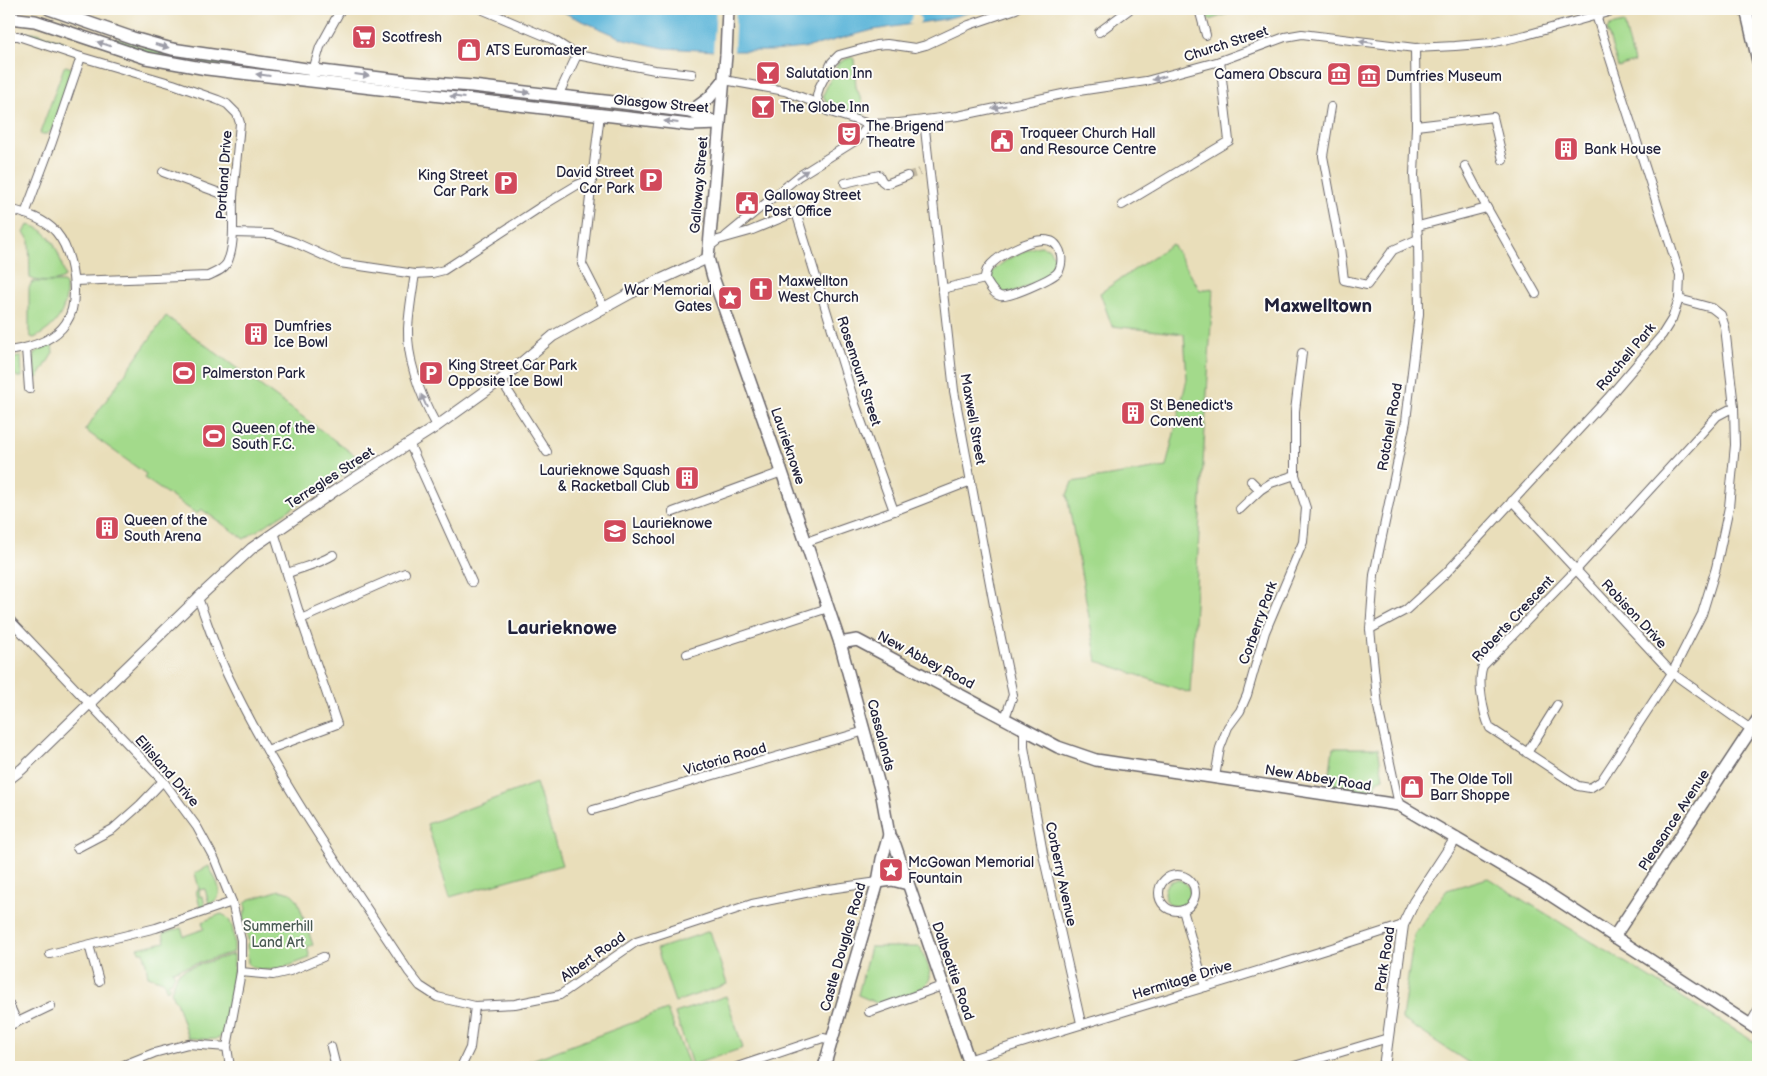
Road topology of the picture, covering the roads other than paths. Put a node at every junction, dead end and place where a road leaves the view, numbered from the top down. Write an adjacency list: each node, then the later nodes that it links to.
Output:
1 (49, 9): 21 (main road, one-way to 21)
2 (341, 9): 21 (street)
3 (481, 9): 16 (street)
4 (728, 9): 22 (main road, Galloway Street)
5 (1016, 9): 24 (street)
6 (1130, 9): 12 (street)
7 (1199, 9): 13 (street)
8 (1615, 9): 10 (street, Church Street)
9 (1746, 9): 18 (main road)
10 (1596, 15): 15 (street, Church Street); 55 (street, Rotchell Park)
11 (9, 18): 21 (main road, one-way to 11)
12 (1099, 32)
13 (1206, 35)
14 (9, 36): 17 (street, Portland Drive)
15 (1414, 48): 19 (street, Church Street, one-way to 19); 31 (street, Rotchell Road)
16 (577, 55): 20 (street); 23 (street)
17 (81, 58): 40 (street, Portland Drive); 44 (street)
18 (1758, 60)
19 (1220, 61): 28 (street, Church Street, one-way to 28); 41 (street)
20 (692, 74)
21 (312, 75): 23 (main road, Glasgow Street, one-way to 23); 27 (main road, Glasgow Street, one-way to 21)
22 (724, 80): 24 (street, Church Street); 26 (main road); 29 (main road, Galloway Street)
23 (558, 96): 26 (main road, Glasgow Street)
24 (818, 104): 30 (street, Church Street)
25 (1331, 106): 48 (street)
26 (690, 112): 29 (main road, Glasgow Street)
27 (600, 114): 29 (main road, Glasgow Street, one-way to 27); 38 (street)
28 (924, 120): 30 (street, Church Street); 34 (street, Maxwell Street)
29 (720, 124): 49 (main road, Galloway Street)
30 (868, 124): 47 (street, one-way to 30)
31 (1416, 126): 32 (street); 45 (street, Rotchell Road)
32 (1503, 160)
33 (1465, 166): 42 (street)
34 (929, 171): 36 (street); 53 (street, Maxwell Street)
35 (163, 172): 40 (street)
36 (920, 172)
37 (906, 176): 39 (street)
38 (592, 179): 50 (street); 56 (street)
39 (845, 183)
40 (233, 198): 46 (street, Portland Drive)
41 (1122, 205)
42 (1487, 208): 45 (street); 54 (street)
43 (9, 209): 44 (street)
44 (25, 214): 52 (street)
45 (1418, 226): 48 (street, Rotchell Road)
46 (232, 233): 50 (street); 52 (street, Portland Drive)
47 (723, 238): 49 (street, Rosemount Street); 73 (street, Rosemount Street)
48 (1418, 239): 86 (street, Rotchell Road)
49 (709, 252): 56 (street, Terregles Street); 66 (main road, Laurieknowe)
50 (415, 274): 63 (street, one-way to 50)
51 (985, 279): 51 (street); 53 (street)
52 (74, 281): 57 (street)
53 (942, 289): 68 (street, Maxwell Street)
54 (1536, 294)
55 (1679, 299): 62 (street, Roberts Crescent); 71 (street, Rotchell Park)
56 (604, 307): 60 (street, Terregles Street)
57 (26, 348): 58 (street); 61 (street)
58 (9, 351)
59 (1302, 353): 67 (street, Corberry Park)
60 (501, 380): 63 (street, Terregles Street); 65 (street)
61 (29, 389)
62 (1734, 407): 78 (street); 89 (street, Roberts Crescent)
63 (436, 426): 64 (street, Terregles Street)
64 (409, 443): 75 (street, Terregles Street); 81 (street)
65 (547, 452)
66 (782, 472): 74 (street); 76 (main road, Laurieknowe)
67 (1295, 475): 70 (street); 99 (street, Corberry Park)
68 (972, 481): 73 (street); 92 (street, Maxwell Street)
69 (1251, 481): 70 (street)
70 (1260, 490): 72 (street)
71 (1512, 501): 78 (street, Robison Drive); 86 (street, Rotchell Park)
72 (1240, 510)
73 (894, 511): 76 (street)
74 (673, 512)
75 (274, 532): 80 (street); 82 (street, Terregles Street)
76 (806, 542): 83 (main road, Laurieknowe)
77 (333, 555): 80 (street)
78 (1576, 570): 89 (street, Robison Drive); 98 (street, Roberts Crescent)
79 (405, 573): 85 (street)
80 (288, 574): 85 (street)
81 (472, 582)
82 (198, 598): 90 (street, Terregles Street); 97 (street, Albert Road)
83 (828, 608): 87 (main road, Laurieknowe); 88 (street)
84 (9, 619): 90 (street, Ellisland Drive)
85 (302, 619): 97 (street)
86 (1370, 629): 102 (street, Rotchell Road)
87 (840, 643): 92 (main road, New Abbey Road); 96 (main road, Cassalands)
88 (688, 654)
89 (1672, 673): 95 (street, Robison Drive); 98 (street, Roberts Crescent)
90 (89, 704): 100 (street, Terregles Street); 101 (street, Ellisland Drive)
91 (1557, 705): 98 (street)
92 (1005, 718): 94 (main road, New Abbey Road)
93 (1758, 719): 95 (main road, Pleasance Avenue)
94 (1024, 730): 99 (main road, New Abbey Road); 129 (street, Corberry Avenue)
95 (1752, 730): 115 (main road, Pleasance Avenue)
96 (865, 731): 103 (street, Victoria Road); 104 (main road, Cassalands)
97 (267, 750): 125 (street, Albert Road)
98 (1527, 753)
99 (1215, 777): 102 (main road, New Abbey Road)
100 (9, 779)
101 (163, 781): 106 (street); 111 (street, Ellisland Drive)
102 (1399, 806): 105 (main road, New Abbey Road)
103 (593, 810)
104 (889, 835): 107 (main road, Castle Douglas Road); 109 (main road, Dalbeattie Road)
105 (1456, 838): 114 (street, Park Road); 115 (main road, New Abbey Road)
106 (77, 848)
107 (882, 859): 108 (main road, Castle Douglas Road); 109 (main road, Dalbeattie Road)
108 (878, 882): 109 (main road); 125 (street, Albert Road); 133 (main road, Castle Douglas Road)
109 (908, 884): 121 (main road, Dalbeattie Road)
110 (1758, 887): 112 (street)
111 (232, 902): 116 (street); 119 (street, Ellisland Drive)
112 (1758, 906)
113 (1183, 910): 113 (street); 122 (street)
114 (1403, 925): 122 (street, Hermitage Drive); 132 (street, Park Road)
115 (1614, 937): 131 (main road, New Abbey Road)
116 (89, 945): 117 (street); 120 (street)
117 (50, 954)
118 (323, 957): 119 (street)
119 (241, 972): 134 (street, Ellisland Drive)
120 (99, 981)
121 (942, 986): 127 (street); 136 (main road, Dalbeattie Road)
122 (1205, 987): 129 (street, Hermitage Drive)
123 (9, 1004): 128 (street)
124 (51, 1006): 128 (street)
125 (475, 1006): 140 (street)
126 (1758, 1010): 131 (street)
127 (870, 1012)
128 (17, 1022): 130 (street)
129 (1081, 1023): 136 (street, Hermitage Drive)
130 (9, 1026)
131 (1754, 1027)
132 (1388, 1038): 143 (street); 144 (street, Park Road)
133 (832, 1040): 141 (street); 142 (main road, Castle Douglas Road)
134 (227, 1047): 137 (street); 138 (street, Ellisland Drive)
135 (331, 1047): 139 (street)
136 (970, 1064)
137 (119, 1067)
138 (230, 1067)
139 (336, 1067)
140 (461, 1067)
141 (738, 1067)
142 (824, 1067)
143 (1291, 1067)
144 (1384, 1067)

